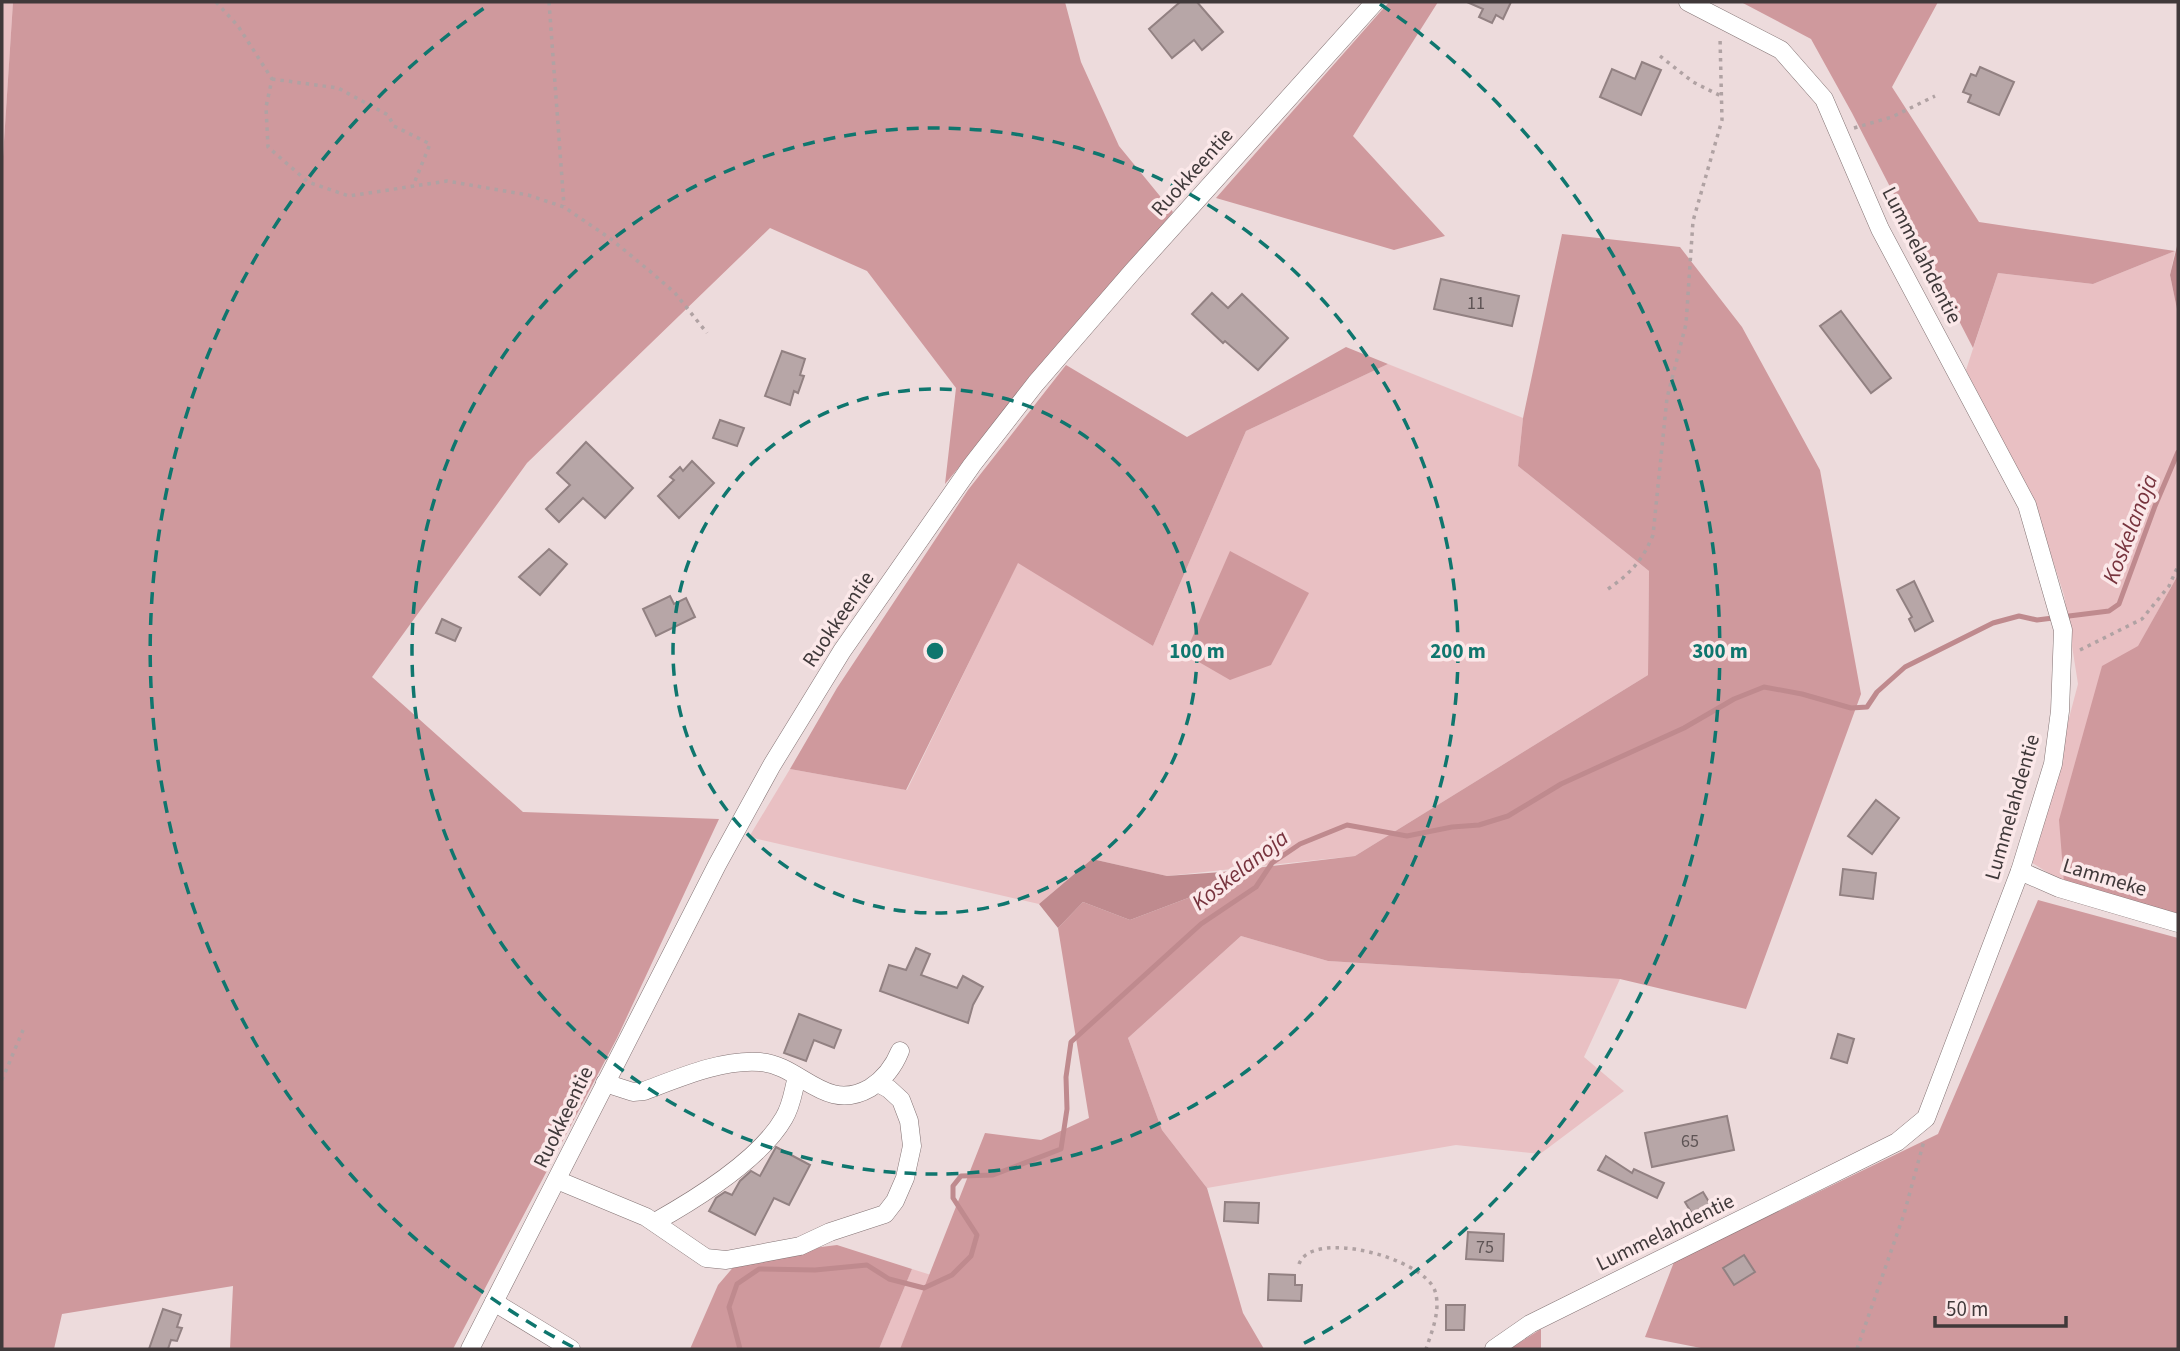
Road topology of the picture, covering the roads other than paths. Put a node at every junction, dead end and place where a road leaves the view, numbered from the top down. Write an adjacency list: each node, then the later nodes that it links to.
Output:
1 (1375, 2): 7 (street, Ruokkeentie)
2 (1688, 2): 3 (street, Lummelahdentie)
3 (2020, 871): 4 (street, Lammeke); 15 (street, Lummelahdentie)
4 (2178, 923)
5 (900, 1051): 8 (street)
6 (797, 1077): 7 (street); 8 (street); 10 (street)
7 (605, 1083): 9 (street, Ruokkeentie)
8 (878, 1083): 10 (street)
9 (557, 1180): 10 (street); 11 (street, Ruokkeentie)
10 (655, 1222)
11 (494, 1302): 12 (street); 13 (street, Ruokkeentie)
12 (554, 1344): 14 (street)
13 (470, 1349)
14 (571, 1349)
15 (1494, 1349)

